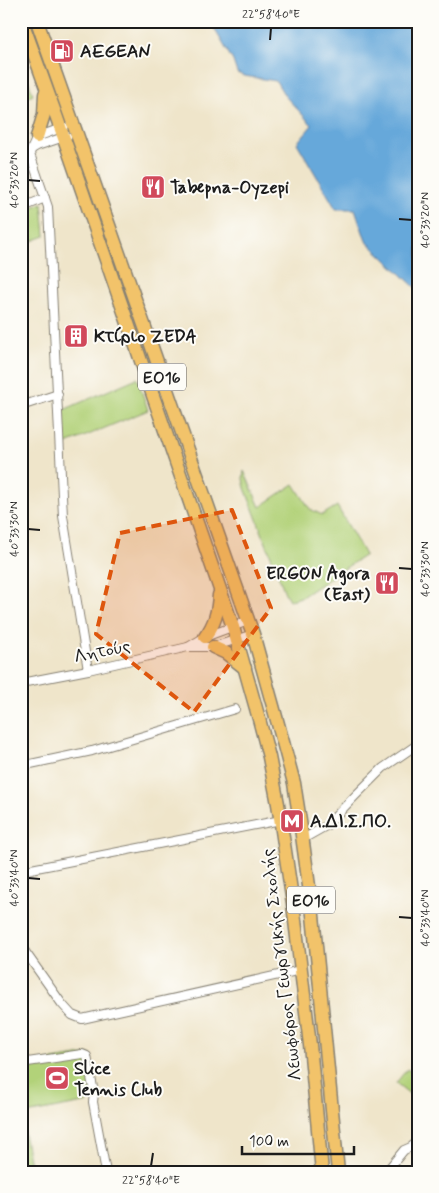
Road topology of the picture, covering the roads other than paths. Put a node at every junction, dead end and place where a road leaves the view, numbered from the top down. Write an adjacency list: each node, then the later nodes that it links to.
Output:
1 (22, 21): 3 (main road, ΕΟ16)
2 (37, 21): 4 (main road, ΕΟ16)
3 (45, 87): 5 (main road, ΕΟ16); 6 (main road)
4 (75, 128): 5 (street); 13 (main road, ΕΟ16)
5 (62, 133): 6 (street); 7 (street); 12 (main road, ΕΟ16)
6 (37, 137): 7 (street)
7 (31, 150): 8 (street)
8 (45, 198): 9 (street); 10 (street)
9 (21, 208)
10 (58, 394): 11 (street); 19 (street)
11 (21, 406)
12 (220, 590): 14 (main road, ΕΟ16); 16 (main road)
13 (248, 621): 14 (street, Λητούς); 15 (main road, ΕΟ16)
14 (235, 633): 15 (street, Λητούς); 16 (street, Λητούς); 16 (street, Λητούς); 18 (main road, ΕΟ16)
15 (253, 634): 25 (main road, Λεωφόρος Γεωργικής Σχολής / ΕΟ16)
16 (209, 642): 17 (street, Λητούς); 17 (street, Λητούς); 18 (main road)
17 (188, 647): 19 (street, Λητούς)
18 (245, 668): 24 (main road, Λεωφόρος Γεωργικής Σχολής / ΕΟ16)
19 (88, 670): 20 (street, Λητούς)
20 (21, 683)
21 (235, 709): 23 (street)
22 (418, 744): 25 (street)
23 (21, 766)
24 (281, 820): 26 (street); 28 (main road, Λεωφόρος Γεωργικής Σχολής / ΕΟ16)
25 (302, 839): 33 (main road, Λεωφόρος Γεωργικής Σχολής / ΕΟ16)
26 (21, 871)
27 (21, 946): 28 (street)
28 (301, 970): 32 (main road, Λεωφόρος Γεωργικής Σχολής / ΕΟ16)
29 (21, 1063): 31 (street)
30 (418, 1142): 34 (street)
31 (106, 1172)
32 (322, 1172)
33 (338, 1172)
34 (386, 1172)

